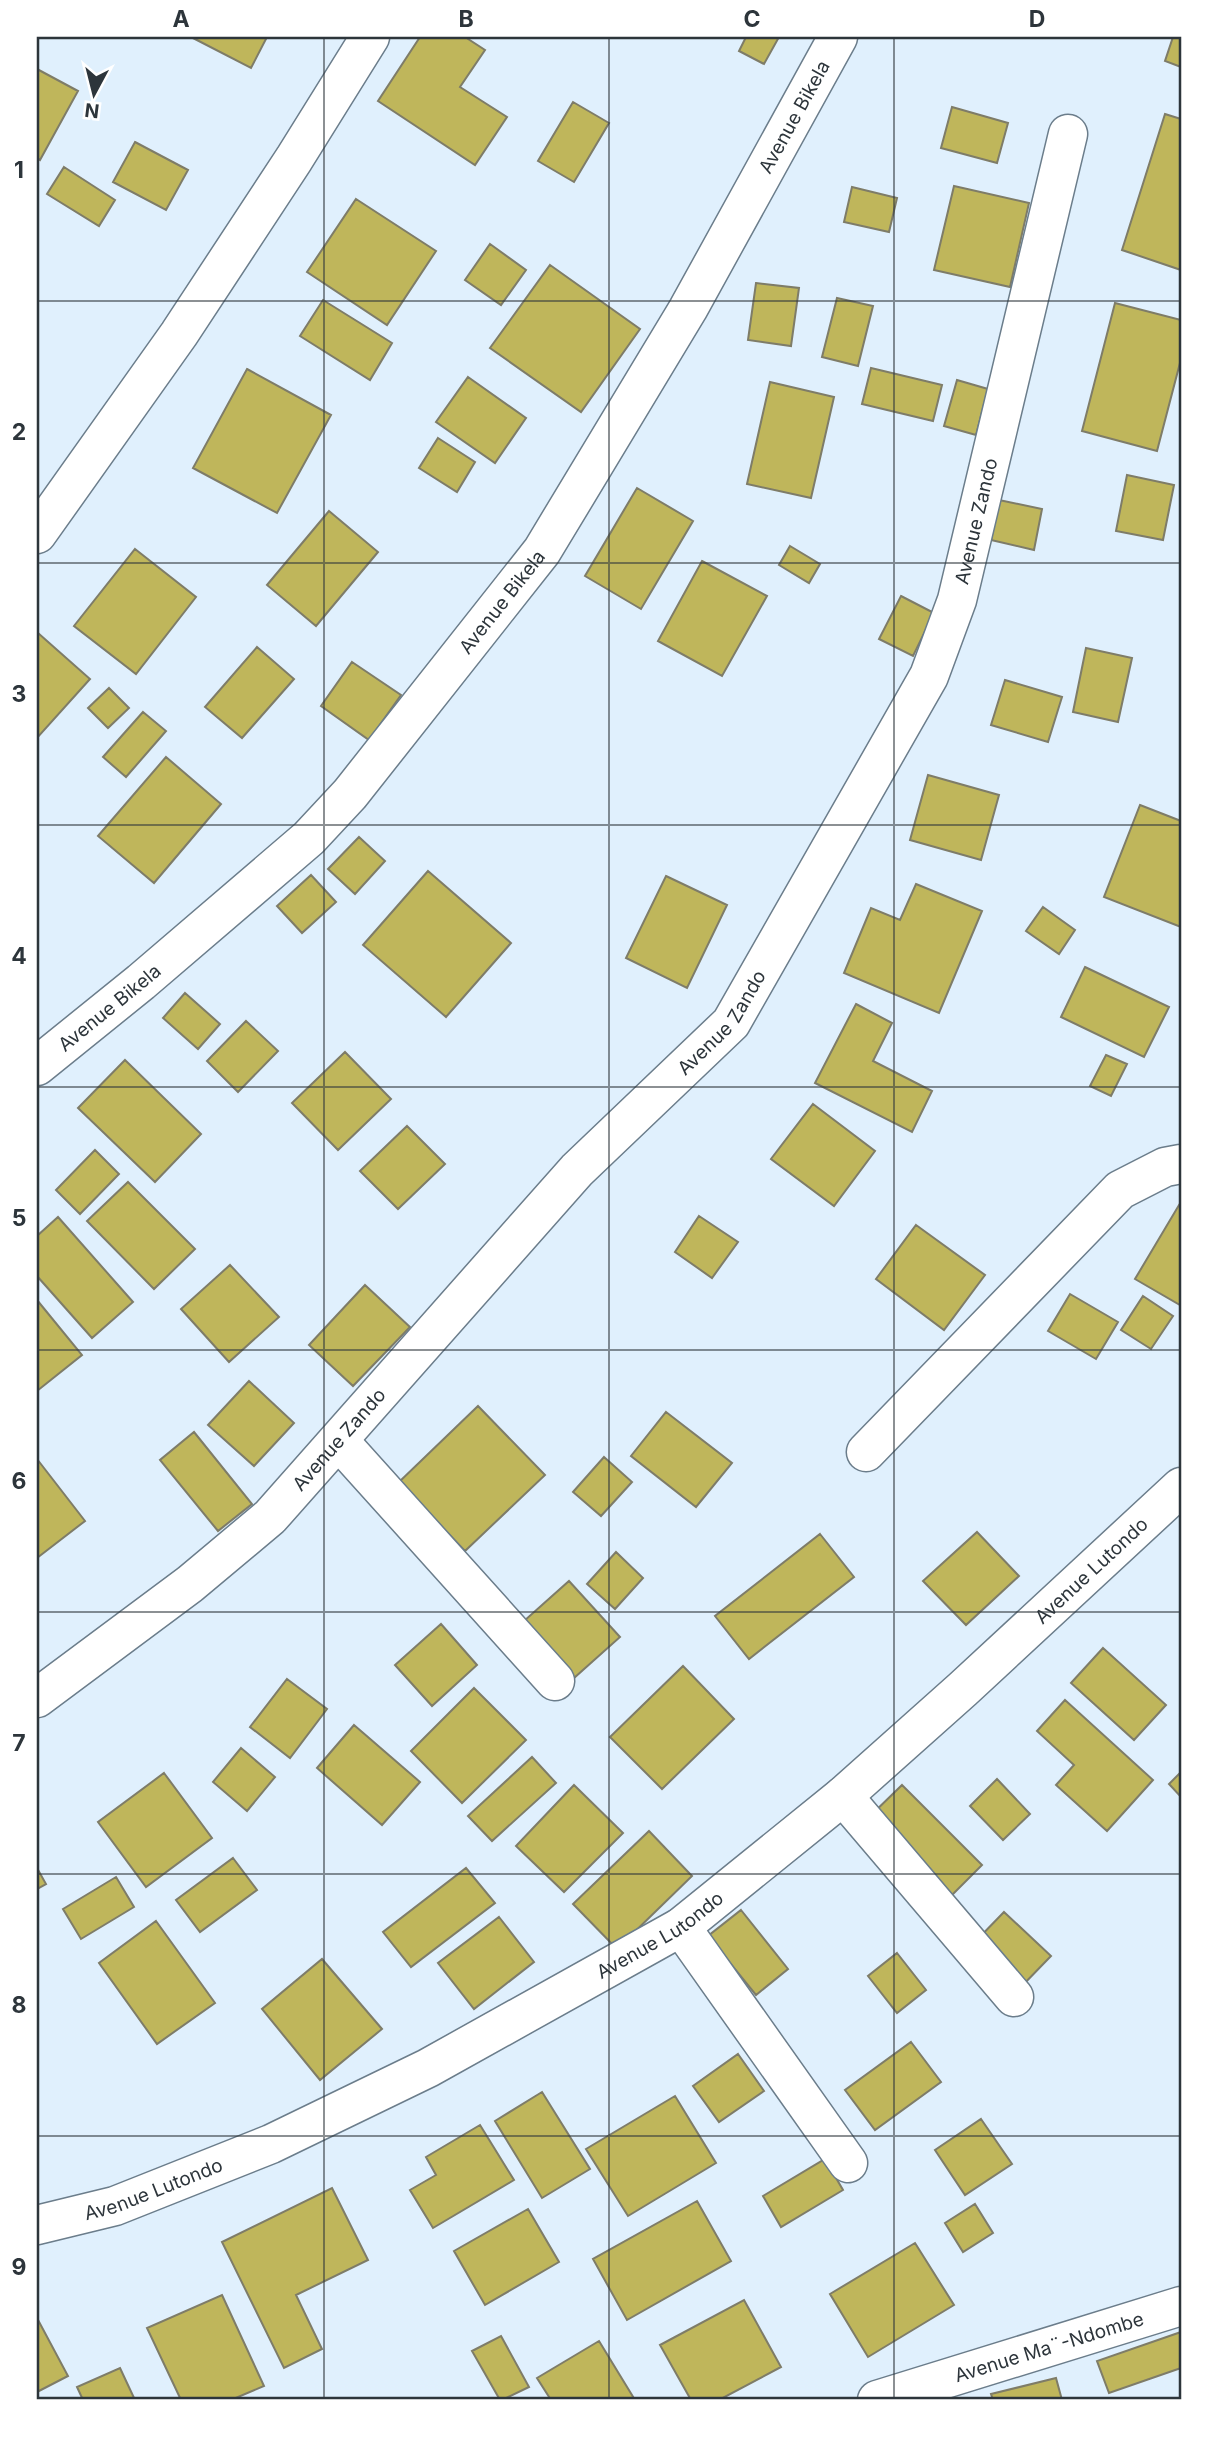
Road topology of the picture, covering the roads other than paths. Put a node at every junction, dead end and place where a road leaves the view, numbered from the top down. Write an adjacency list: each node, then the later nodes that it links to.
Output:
1 (370, 37): 4 (street)
2 (838, 37): 5 (street, Avenue Bikela)
3 (1068, 134): 7 (street, Avenue Zando)
4 (37, 534)
5 (37, 1066)
6 (1181, 1164): 8 (street)
7 (339, 1441): 10 (street); 11 (street, Avenue Zando)
8 (866, 1452)
9 (1181, 1487): 12 (street, Avenue Lutondo)
10 (555, 1681)
11 (37, 1698)
12 (843, 1796): 13 (street, Avenue Lutondo); 14 (street)
13 (681, 1927): 15 (street); 16 (street, Avenue Lutondo)
14 (1014, 1997)
15 (848, 2163)
16 (37, 2225)
17 (1181, 2306): 18 (street, Avenue Ma¨-Ndombe)
18 (877, 2400)

